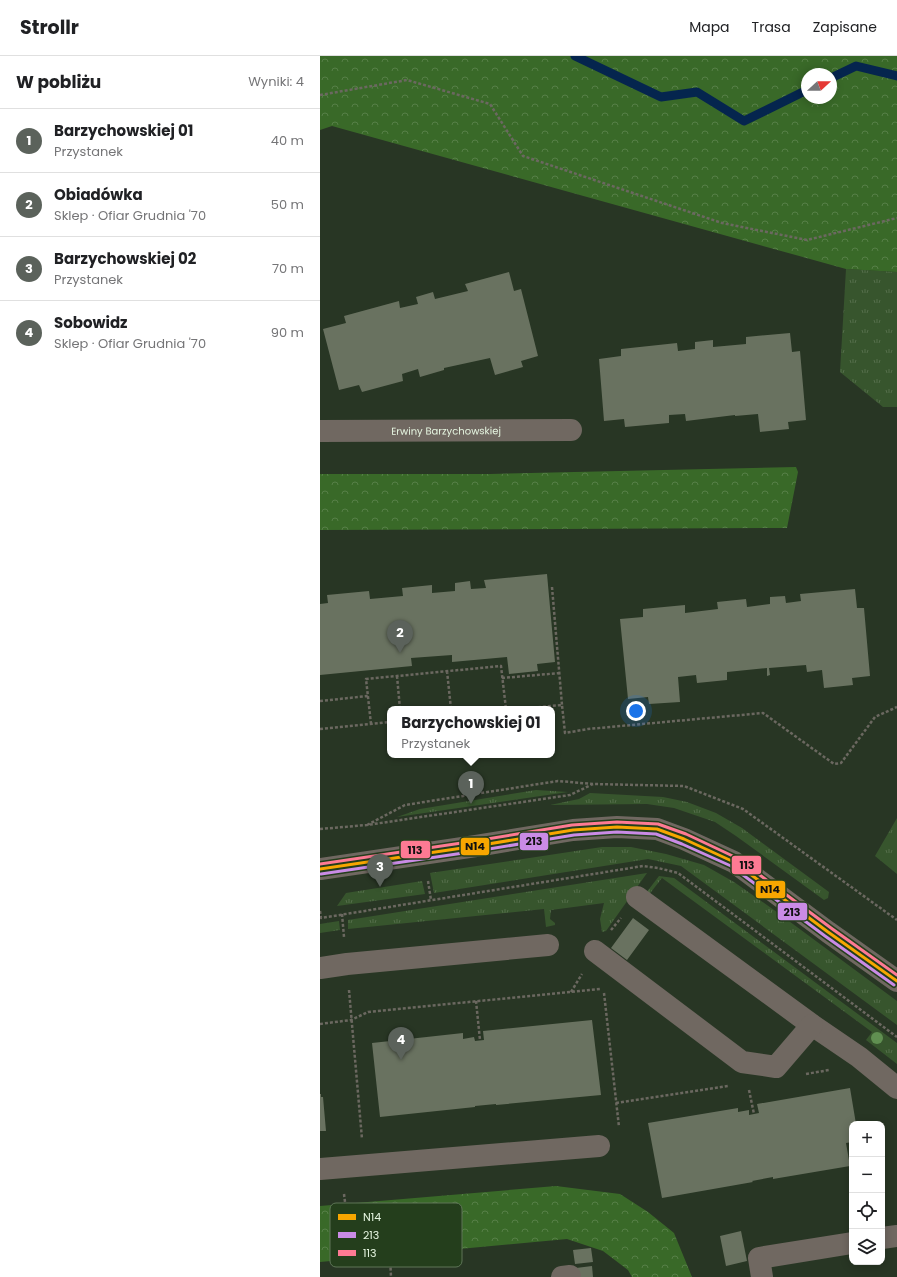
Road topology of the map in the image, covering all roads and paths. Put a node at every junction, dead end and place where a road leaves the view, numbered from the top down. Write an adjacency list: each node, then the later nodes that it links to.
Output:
1 (320, 95): 2 (path)
2 (897, 218)
3 (571, 430): 4 (street, Erwiny Barzychowskiej)
4 (320, 431)
5 (552, 587): 7 (path)
6 (447, 671): 8 (path); 9 (path); 14 (path)
7 (560, 673): 9 (path); 12 (path)
8 (397, 676): 10 (path); 13 (path)
9 (502, 678): 15 (path)
10 (368, 696): 11 (path); 19 (path)
11 (320, 701)
12 (562, 705): 16 (path); 17 (path)
13 (400, 706)
14 (451, 706)
15 (506, 706)
16 (551, 706)
17 (897, 707)
18 (387, 722): 19 (path)
19 (371, 724): 20 (path)
20 (320, 729)
21 (593, 784): 22 (path); 22 (path); 28 (path)
22 (368, 825): 23 (path)
23 (320, 829)
24 (320, 869): 33 (street)
25 (637, 897): 37 (street)
26 (320, 911): 27 (path)
27 (321, 918)
28 (897, 920)
29 (548, 945): 31 (street)
30 (595, 951): 37 (street)
31 (347, 964): 32 (street); 35 (path)
32 (320, 968)
33 (897, 980)
34 (476, 1001): 35 (path); 38 (path); 42 (path)
35 (351, 1020): 36 (path); 43 (path)
36 (320, 1024)
37 (812, 1025): 40 (street)
38 (480, 1040)
39 (748, 1086): 41 (path)
40 (897, 1088)
41 (754, 1114)
42 (619, 1128)
43 (362, 1144)
44 (599, 1146): 45 (street)
45 (320, 1169)
46 (897, 1236): 47 (street)
47 (885, 1238)
48 (849, 1243): 51 (street)
49 (391, 1267): 50 (path)
50 (391, 1277)
51 (762, 1277)

